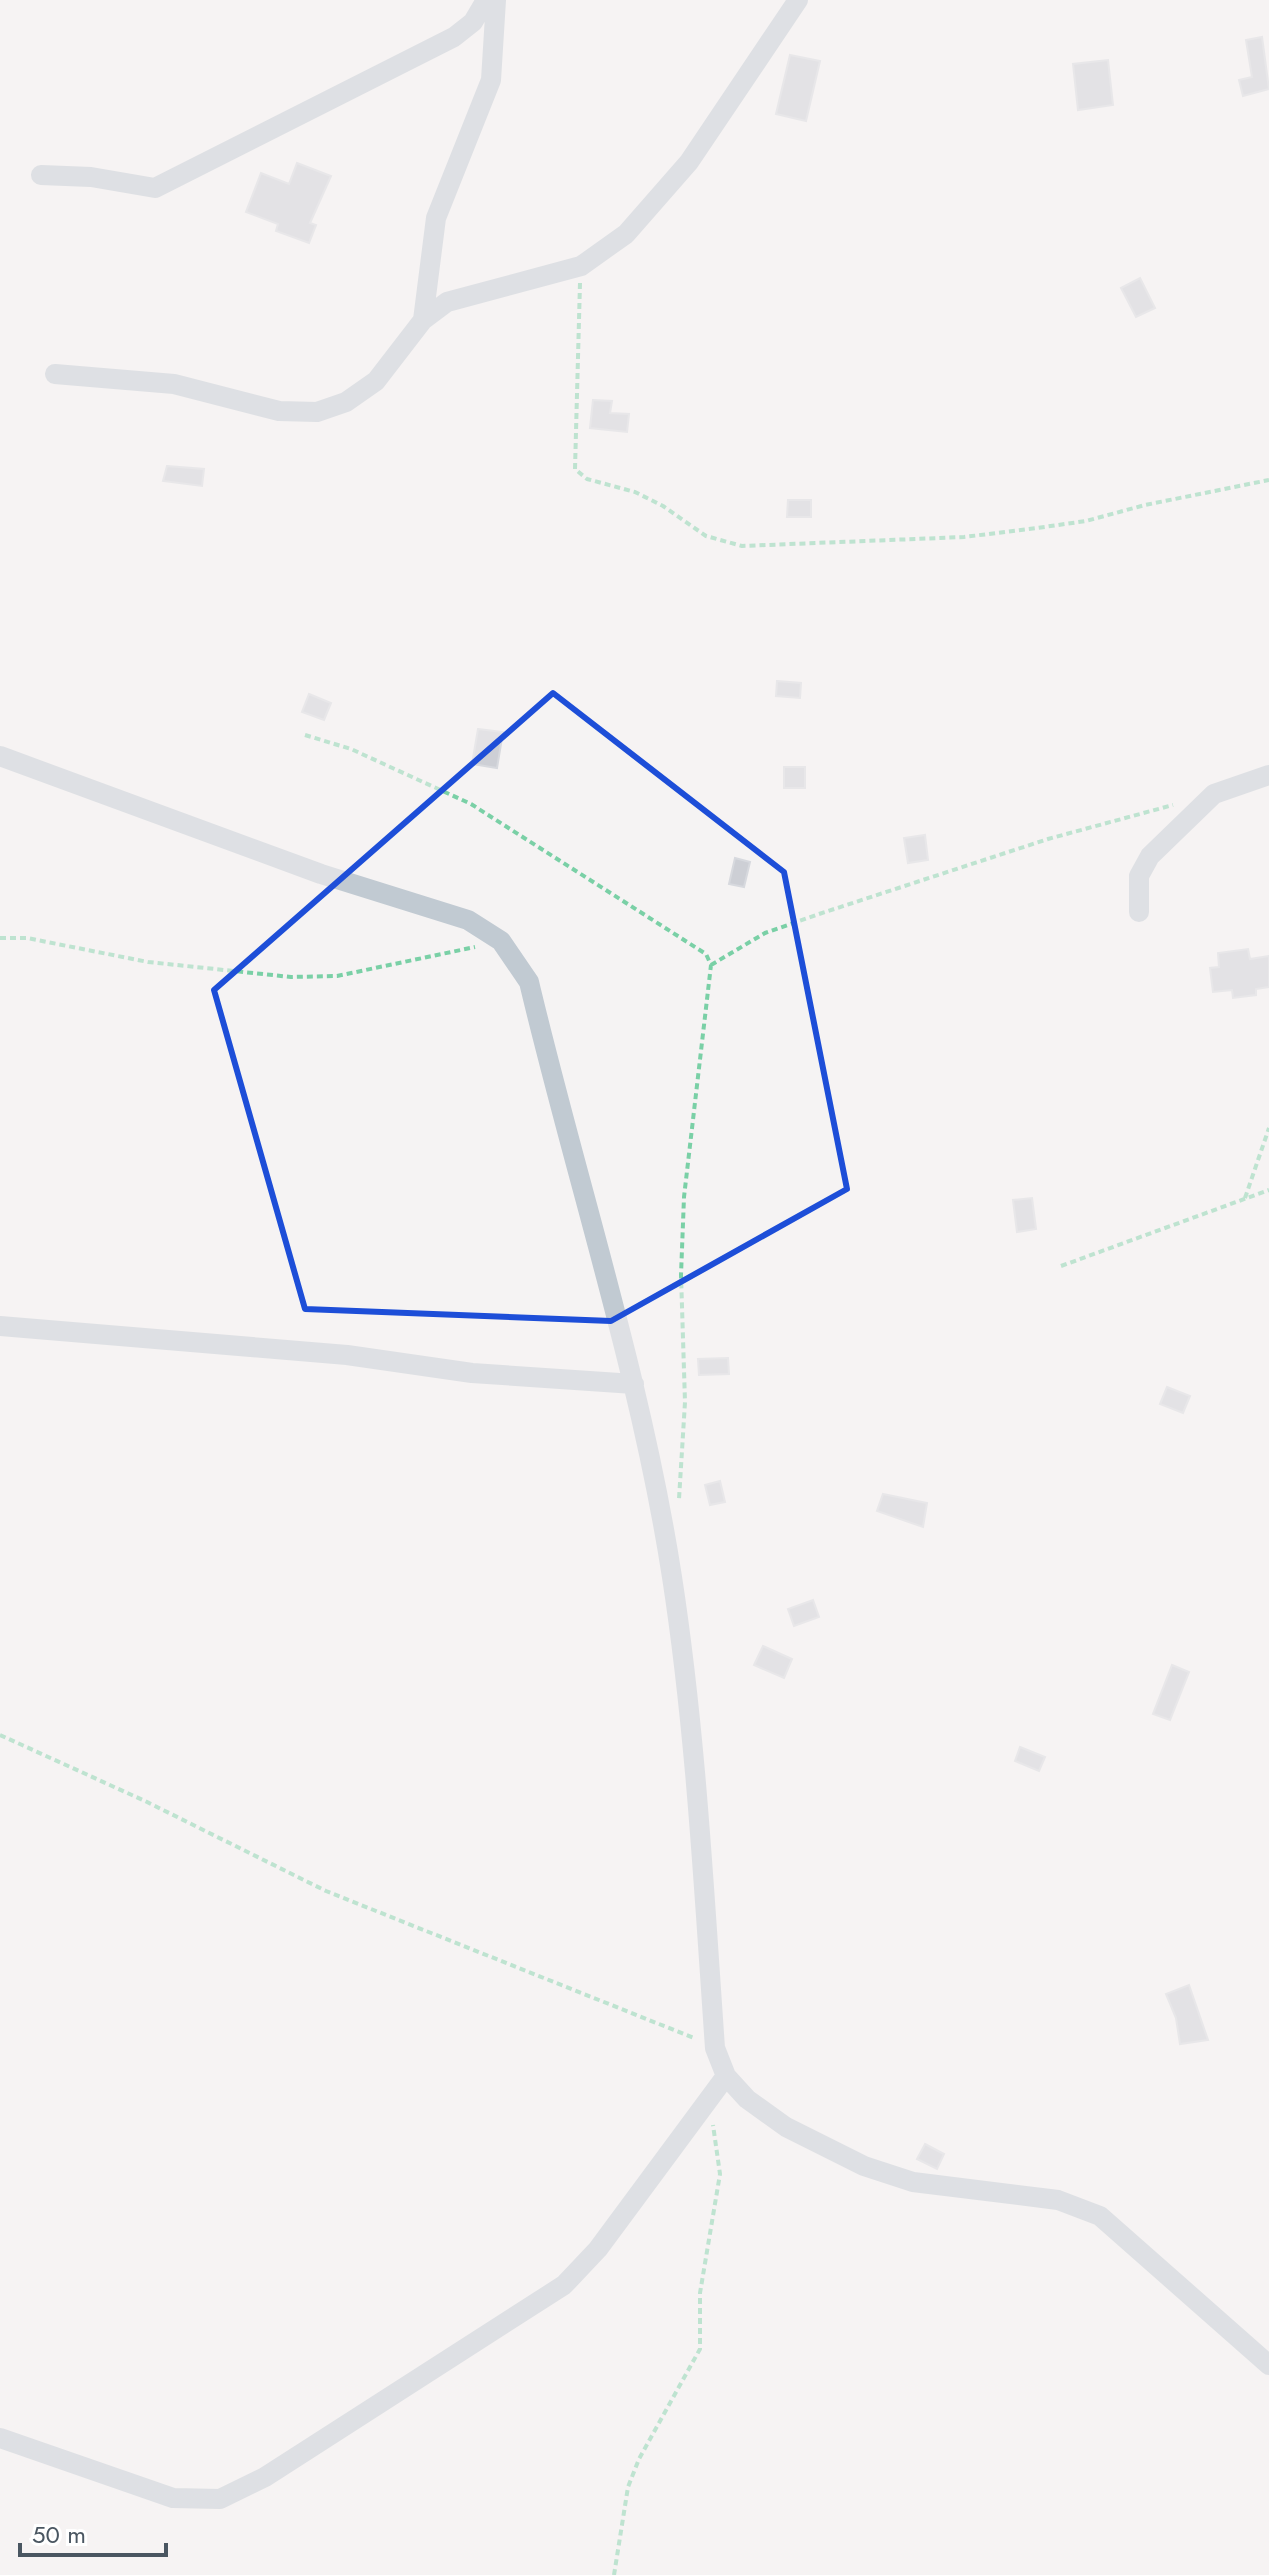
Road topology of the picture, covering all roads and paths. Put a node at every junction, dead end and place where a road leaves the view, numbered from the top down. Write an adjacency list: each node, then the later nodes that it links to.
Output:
1 (486, 0): 4 (street)
2 (496, 0): 6 (street)
3 (798, 0): 5 (street)
4 (41, 175)
5 (581, 266): 6 (street); 8 (path)
6 (423, 320): 7 (street)
7 (55, 374)
8 (1269, 480)
9 (305, 735): 16 (path)
10 (0, 756): 15 (street)
11 (1269, 775): 12 (street)
12 (1214, 794): 13 (street); 16 (path)
13 (1139, 912)
14 (0, 938): 15 (path)
15 (501, 941): 22 (street)
16 (711, 965): 23 (path)
17 (1269, 1128): 19 (path)
18 (1269, 1190): 19 (path)
19 (1245, 1199): 20 (path)
20 (1061, 1266)
21 (0, 1326): 22 (street)
22 (634, 1384): 25 (street)
23 (678, 1507)
24 (0, 1735): 25 (path)
25 (715, 2048): 26 (street)
26 (726, 2076): 27 (street); 28 (street)
27 (709, 2099): 29 (street); 30 (path)
28 (1269, 2365)
29 (0, 2438)
30 (614, 2575)

